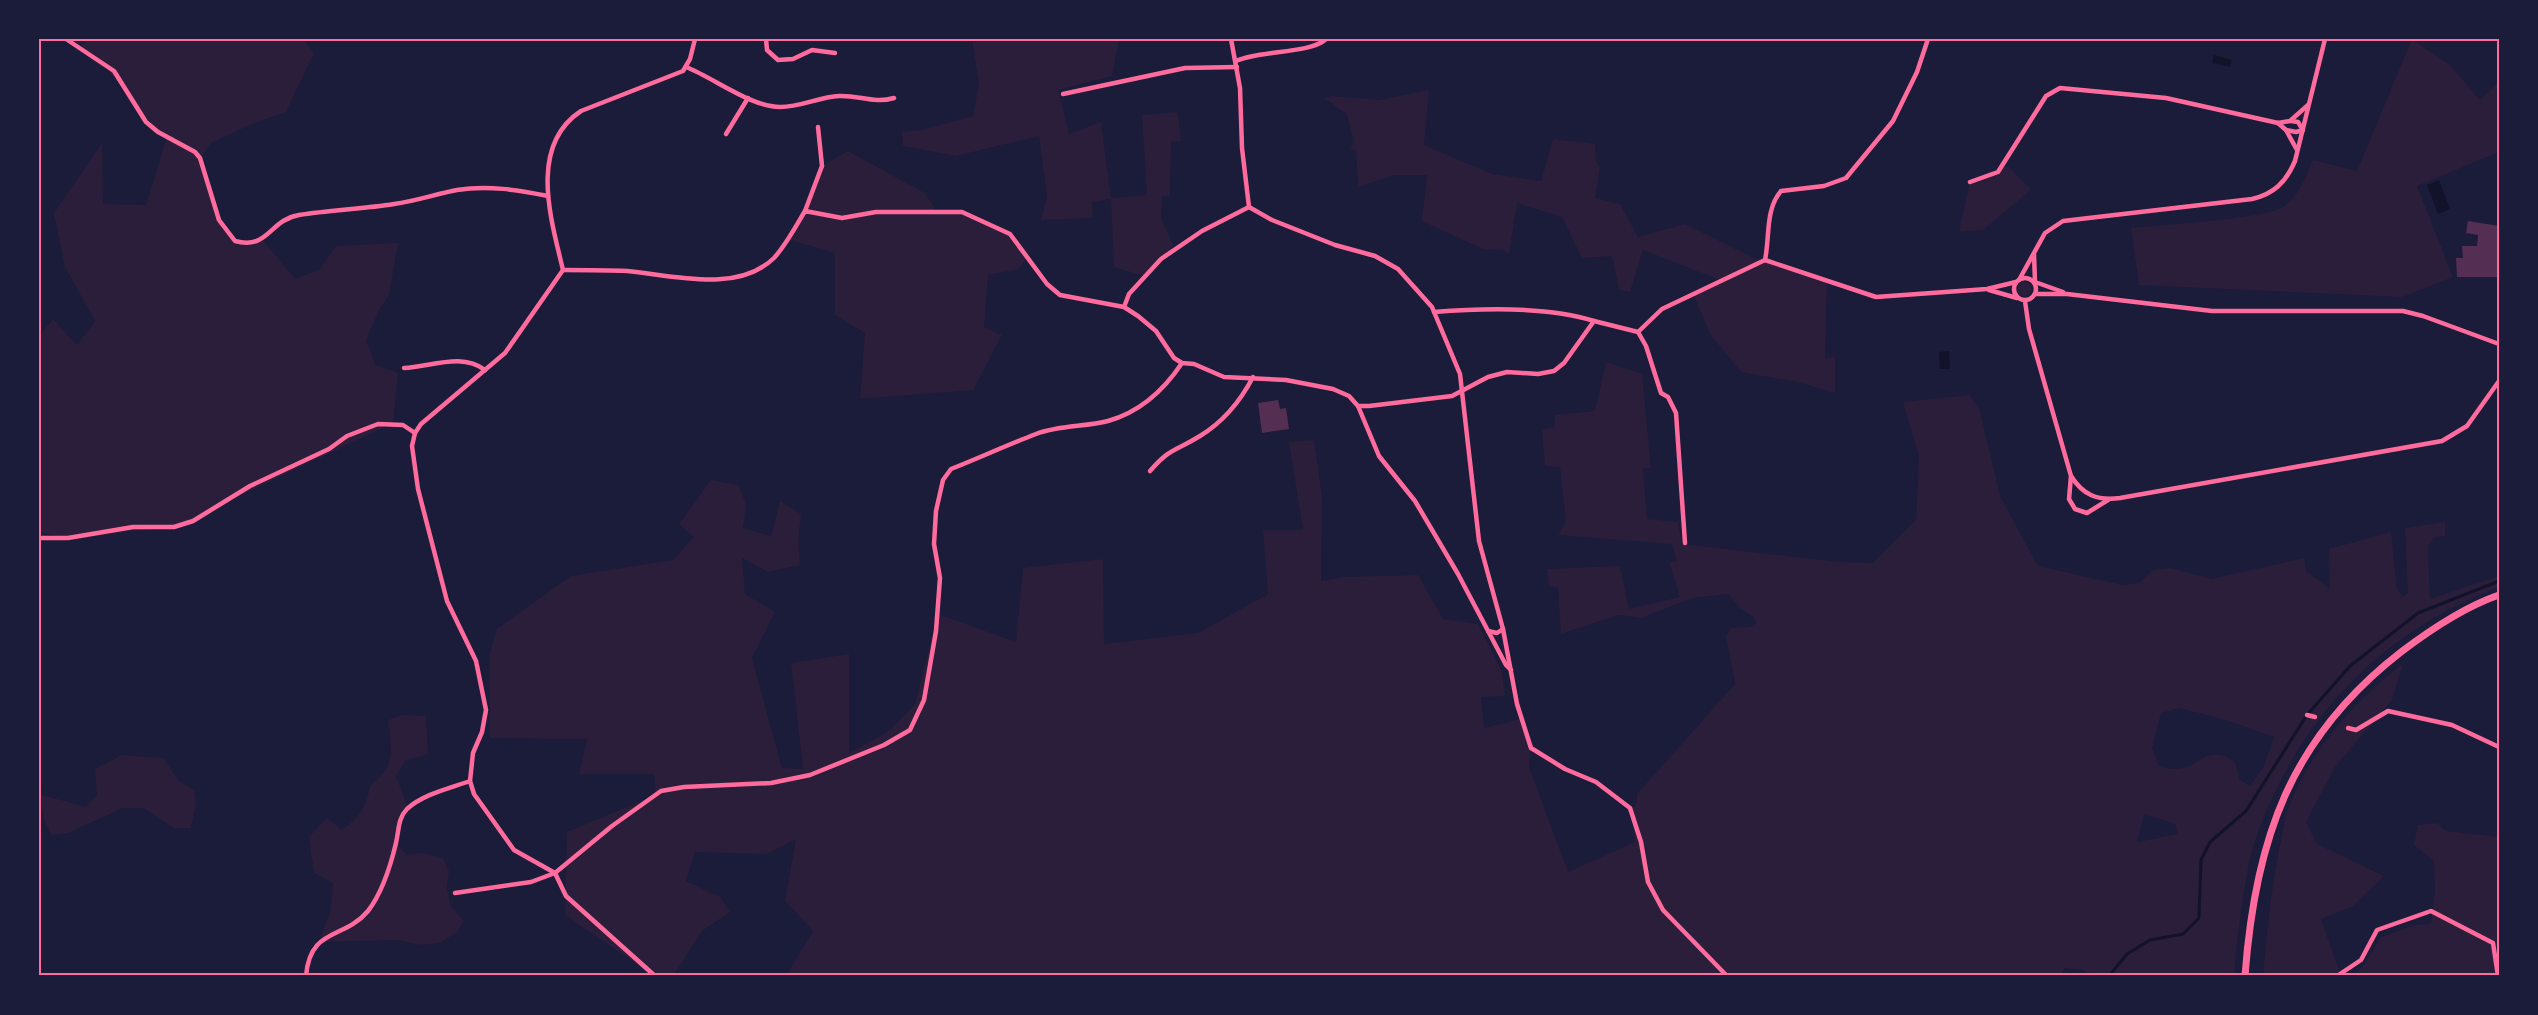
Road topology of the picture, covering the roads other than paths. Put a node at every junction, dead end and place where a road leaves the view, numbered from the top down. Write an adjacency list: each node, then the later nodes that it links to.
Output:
1 (66, 39): 24 (street)
2 (694, 39): 10 (street)
3 (766, 39): 8 (street)
4 (1231, 39): 9 (street)
5 (1326, 39): 9 (street)
6 (1927, 39): 28 (street)
7 (2325, 39): 15 (street)
8 (836, 53)
9 (1236, 61): 11 (street)
10 (686, 67): 13 (street); 24 (street)
11 (1237, 68): 12 (street); 25 (street)
12 (1063, 94)
13 (748, 98): 14 (street); 21 (street)
14 (894, 98)
15 (2309, 104): 16 (street); 20 (street)
16 (2290, 121): 17 (street); 20 (street)
17 (2278, 123): 19 (street); 23 (street)
18 (818, 127): 26 (street)
19 (2286, 130): 20 (street); 22 (street)
20 (2303, 130): 22 (street)
21 (726, 134)
22 (2298, 151): 27 (street)
23 (1970, 182)
24 (548, 196): 29 (street)
25 (1250, 207): 37 (street); 38 (street)
26 (805, 211): 29 (street); 37 (street)
27 (2034, 255): 30 (street); 31 (street)
28 (1765, 260): 32 (street); 40 (street)
29 (563, 270): 46 (street)
30 (2018, 281): 31 (street); 32 (street); 35 (street)
31 (2035, 282): 33 (street); 34 (street)
32 (1987, 289): 35 (street)
33 (2035, 294): 34 (street); 36 (street)
34 (2067, 294): 41 (street)
35 (2017, 298): 36 (street)
36 (2025, 301): 53 (street)
37 (1124, 307): 44 (street)
38 (1434, 312): 39 (street); 49 (street)
39 (1594, 321): 40 (street); 49 (street)
40 (1638, 332): 56 (street)
41 (2492, 342): 42 (street); 43 (street)
42 (2499, 344)
43 (2499, 350)
44 (1182, 363): 47 (street); 66 (street)
45 (404, 368): 46 (street)
46 (485, 370): 51 (street)
47 (1253, 377): 50 (street); 52 (street)
48 (2499, 381): 54 (street)
49 (1462, 390): 50 (street); 58 (street)
50 (1358, 406): 59 (street)
51 (415, 433): 55 (street); 65 (street)
52 (1150, 471)
53 (2071, 476): 54 (street); 54 (street)
54 (2109, 500)
55 (39, 538)
56 (1685, 543)
57 (2499, 595): 71 (main road)
58 (1503, 628): 59 (street); 60 (street)
59 (1488, 631): 60 (street)
60 (1511, 670): 70 (street)
61 (2307, 715): 62 (street)
62 (2315, 717)
63 (2348, 728): 64 (street)
64 (2499, 747)
65 (470, 781): 66 (street); 68 (street)
66 (555, 873): 67 (street); 69 (street)
67 (455, 893)
68 (306, 976)
69 (654, 976)
70 (1727, 976)
71 (2245, 976)
72 (2337, 976): 73 (street)
73 (2498, 976)

